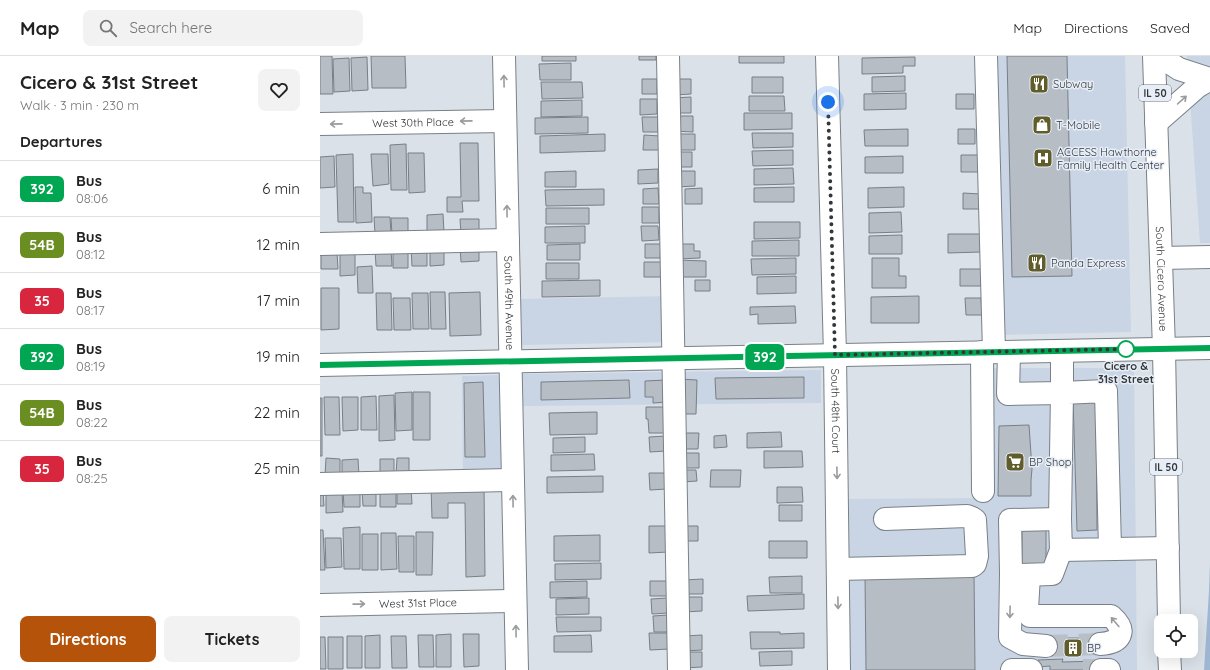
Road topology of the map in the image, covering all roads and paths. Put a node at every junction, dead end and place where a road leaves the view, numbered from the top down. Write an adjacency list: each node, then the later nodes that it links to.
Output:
1 (504, 56): 8 (street, South 49th Avenue, one-way to 1)
2 (668, 56): 20 (street)
3 (827, 56): 19 (street, South 48th Court)
4 (986, 56): 18 (street)
5 (1154, 56): 9 (street, South Cicero Avenue / IL 50)
6 (1158, 56): 7 (street)
7 (1210, 79): 9 (street, one-way to 7)
8 (505, 121): 10 (street, West 30th Place, one-way to 10); 11 (street, South 49th Avenue, one-way to 8)
9 (1156, 123): 14 (street, South Cicero Avenue / IL 50)
10 (320, 124)
11 (508, 240): 12 (street); 21 (street, South 49th Avenue)
12 (320, 244)
13 (1210, 257): 14 (street)
14 (1161, 258): 16 (street, South Cicero Avenue / IL 50)
15 (1210, 348): 16 (street)
16 (1164, 349): 17 (street); 29 (street, South Cicero Avenue / IL 50)
17 (1062, 350): 18 (street); 23 (street)
18 (995, 352): 19 (street); 23 (street); 26 (street)
19 (835, 355): 20 (street); 32 (street, South 48th Court, one-way to 32)
20 (673, 358): 21 (street); 41 (street)
21 (510, 362): 22 (street); 24 (street, South 49th Avenue)
22 (320, 365)
23 (1062, 393): 28 (street); 30 (street)
24 (513, 480): 25 (street); 34 (street, South 49th Avenue, one-way to 24)
25 (320, 484)
26 (983, 491)
27 (885, 519): 32 (street)
28 (1060, 519): 31 (street); 33 (street)
29 (1168, 548): 30 (street); 36 (street, South Cicero Avenue / IL 50)
30 (1110, 549): 31 (street)
31 (1061, 550): 33 (street)
32 (838, 569): 42 (street, South 48th Court, one-way to 42)
33 (1020, 574): 37 (street, one-way to 33); 38 (street, one-way to 38)
34 (515, 600): 35 (street, West 31st Place, one-way to 34); 40 (street, South 49th Avenue, one-way to 34)
35 (320, 605)
36 (1169, 614)
37 (1100, 644)
38 (1046, 646)
39 (1169, 658): 47 (street)
40 (517, 670)
41 (679, 670)
42 (839, 670)
43 (1012, 670): 44 (street)
44 (1031, 670)
45 (1101, 670): 46 (street)
46 (1109, 670)
47 (1170, 670)

